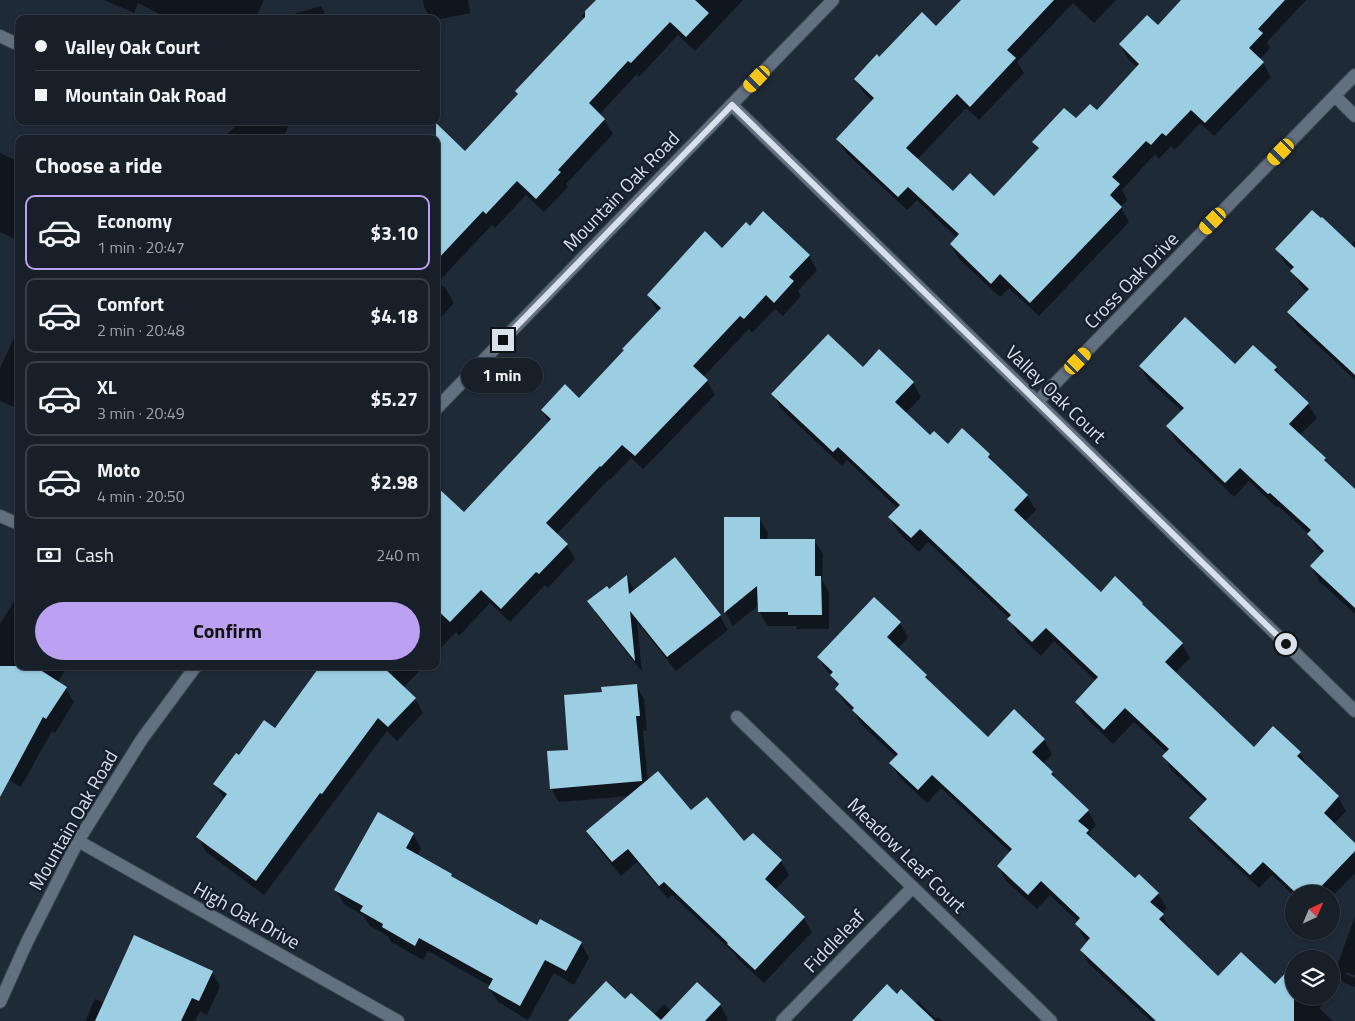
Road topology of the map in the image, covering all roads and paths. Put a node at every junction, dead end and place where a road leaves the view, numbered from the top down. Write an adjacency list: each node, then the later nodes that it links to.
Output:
1 (833, 0): 6 (street, Mountain Oak Road)
2 (0, 36): 3 (street)
3 (15, 43)
4 (1355, 76): 5 (street, Cross Oak Drive)
5 (1335, 96): 7 (street); 8 (street, Cross Oak Drive)
6 (732, 105): 8 (street, Valley Oak Court); 9 (street, Mountain Oak Road)
7 (1355, 116)
8 (1038, 402): 13 (street, Valley Oak Court)
9 (440, 405)
10 (0, 516): 11 (street)
11 (15, 522)
12 (193, 670): 15 (street, Mountain Oak Road)
13 (1355, 711)
14 (737, 717): 16 (street, Meadow Leaf Court)
15 (78, 841): 17 (street, Mountain Oak Road); 18 (street, High Oak Drive)
16 (912, 887): 19 (street, Fiddleleaf); 20 (street, Meadow Leaf Court)
17 (0, 1002)
18 (398, 1021)
19 (782, 1021)
20 (1051, 1021)

